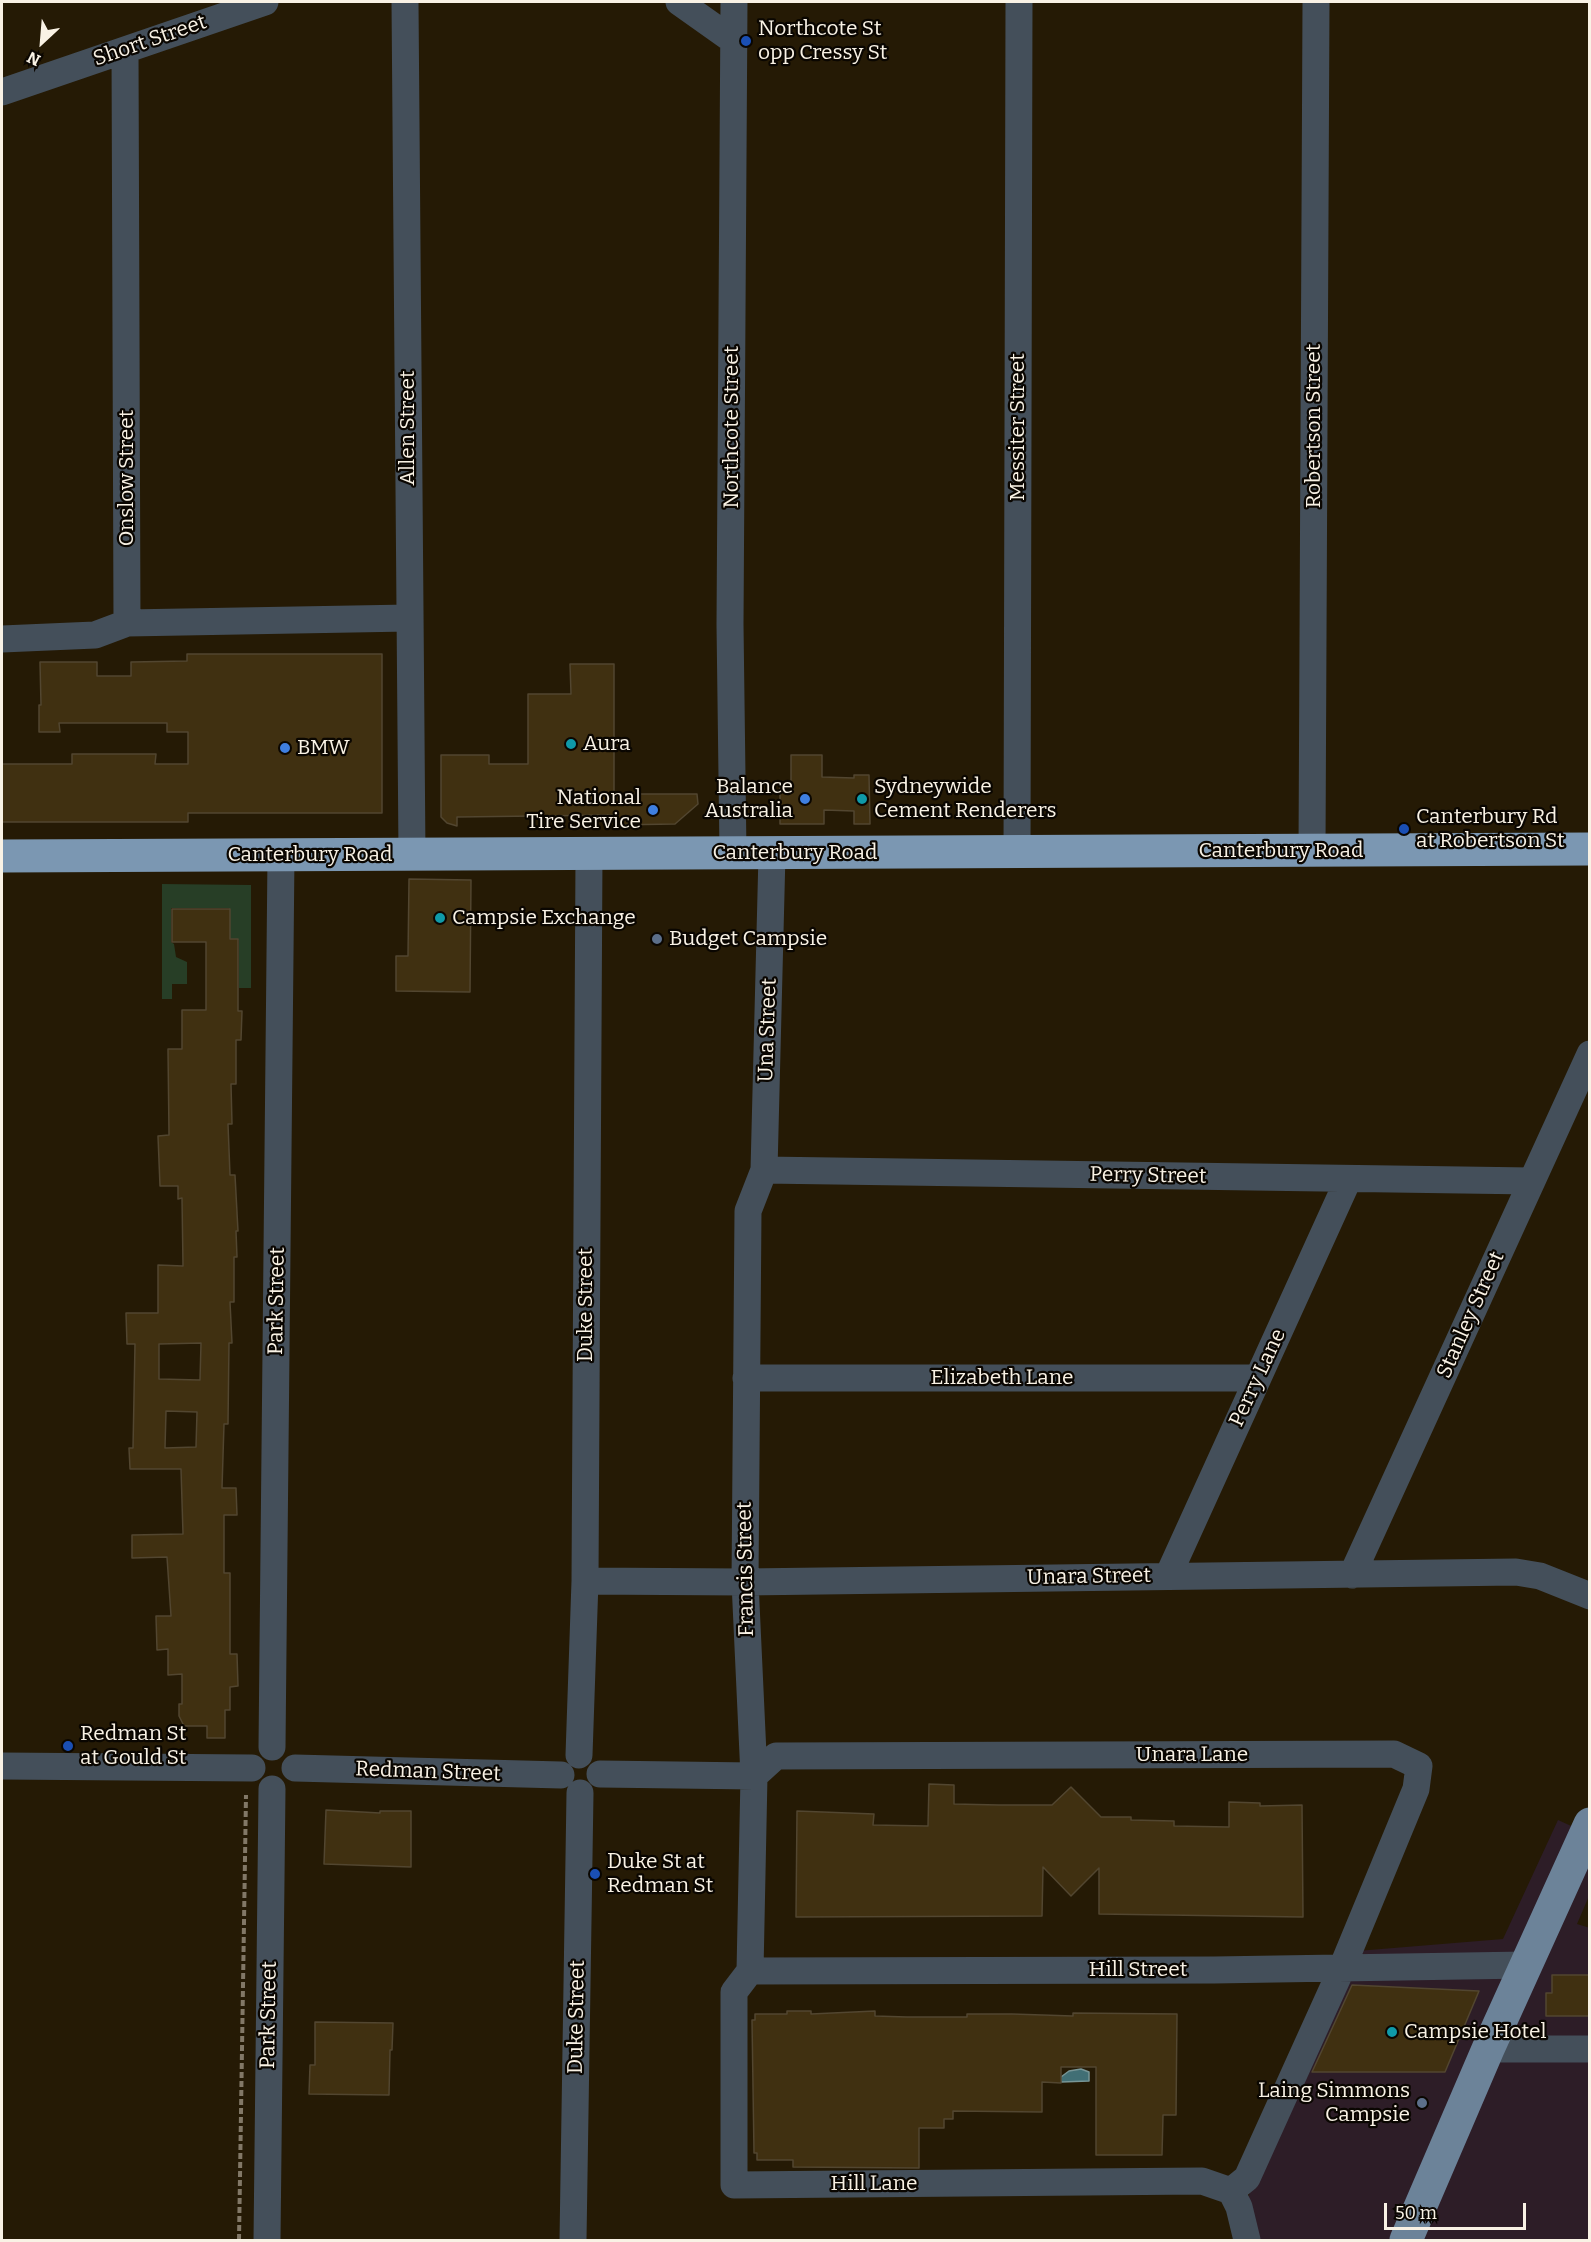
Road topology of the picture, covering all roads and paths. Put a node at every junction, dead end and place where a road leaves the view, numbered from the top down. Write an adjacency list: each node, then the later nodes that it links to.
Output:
1 (265, 2): 8 (street, Short Street)
2 (405, 2): 10 (street, Allen Street)
3 (679, 2): 7 (street)
4 (734, 2): 7 (street, Northcote Street)
5 (1019, 2): 15 (street, Messiter Street)
6 (1316, 2): 14 (street, Robertson Street)
7 (734, 41): 17 (street, Northcote Street)
8 (125, 50): 9 (street, Short Street); 11 (street, Onslow Street)
9 (2, 93)
10 (409, 618): 11 (street); 16 (street, Allen Street)
11 (128, 623): 12 (street)
12 (2, 639)
13 (1590, 849): 14 (highway, Canterbury Road)
14 (1312, 850): 15 (highway, Canterbury Road)
15 (1017, 852): 18 (highway, Canterbury Road)
16 (412, 854): 19 (highway, Canterbury Road); 20 (highway, Canterbury Road)
17 (733, 854): 18 (highway, Canterbury Road); 20 (highway, Canterbury Road)
18 (772, 854): 23 (street, Una Street)
19 (281, 855): 21 (highway, Canterbury Road); 33 (street, Park Street)
20 (589, 855): 30 (street, Duke Street)
21 (2, 856)
22 (1590, 1053): 25 (street, Stanley Street)
23 (764, 1170): 24 (street, Perry Street); 26 (street, Francis Street)
24 (1348, 1180): 25 (street, Perry Street); 27 (street, Perry Lane)
25 (1532, 1181): 28 (street, Stanley Street)
26 (747, 1378): 27 (street, Elizabeth Lane); 31 (street, Francis Street)
27 (1258, 1378): 29 (street, Perry Lane)
28 (1352, 1575): 29 (street, Unara Street); 32 (street, Unara Street)
29 (1168, 1576): 31 (street, Unara Street)
30 (585, 1581): 31 (street, Unara Street); 34 (street, Duke Street)
31 (744, 1582): 39 (street, Francis Street)
32 (1590, 1596)
33 (272, 1747): 36 (street); 37 (street)
34 (579, 1755): 38 (street); 40 (street)
35 (2, 1766): 36 (street)
36 (252, 1768): 41 (street)
37 (295, 1768): 40 (street, Redman Street); 41 (street)
38 (600, 1774): 39 (street); 40 (street)
39 (753, 1776): 45 (street, Unara Lane); 46 (street, Francis Street)
40 (571, 1784): 52 (street, Duke Street)
41 (272, 1789): 51 (street, Park Street)
42 (246, 1795): 50 (path, Park Street)
43 (1590, 1824): 44 (main road)
44 (1526, 1965): 45 (street, Hill Street); 47 (main road)
45 (1342, 1968): 46 (street, Hill Street); 49 (street)
46 (750, 1971): 49 (street, Hill Lane)
47 (1488, 2049): 48 (street); 54 (main road)
48 (1590, 2049)
49 (1231, 2191): 53 (street)
50 (239, 2241)
51 (267, 2241)
52 (573, 2241)
53 (1247, 2241)
54 (1406, 2241)

